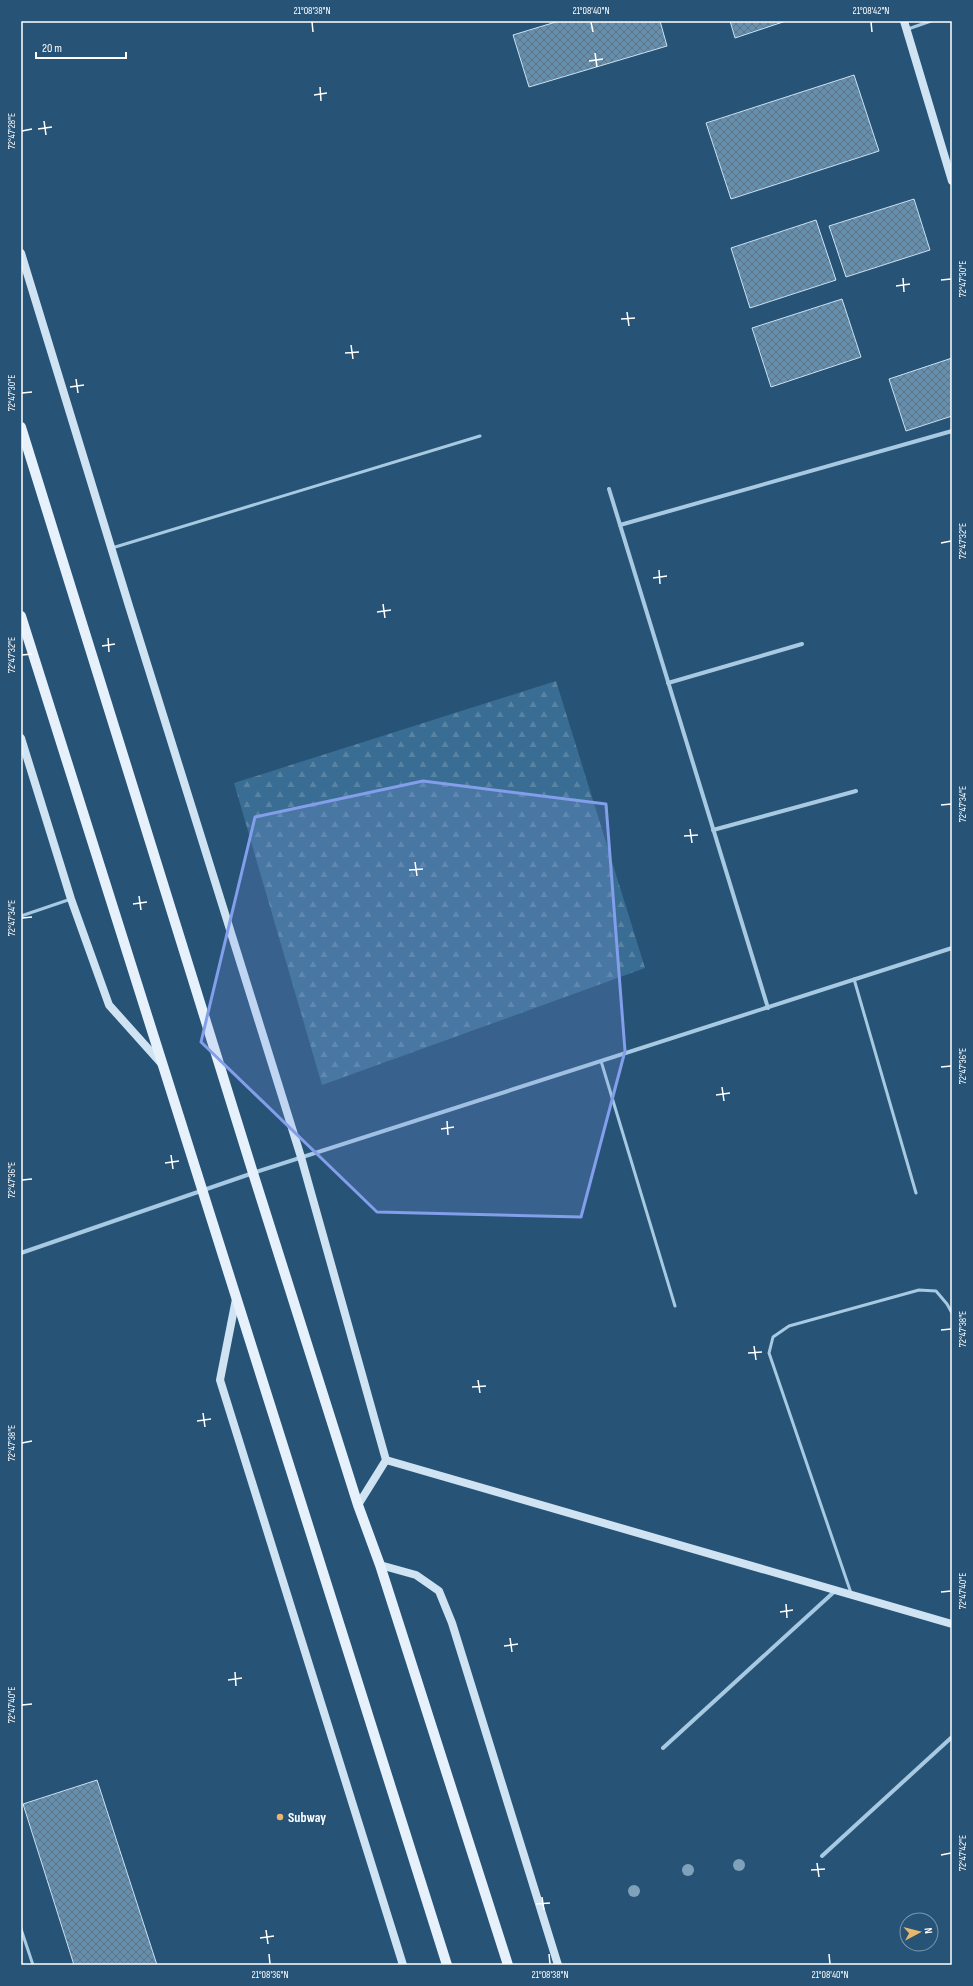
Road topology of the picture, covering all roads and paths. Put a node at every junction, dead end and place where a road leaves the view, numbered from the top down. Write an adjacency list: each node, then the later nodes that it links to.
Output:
1 (904, 21): 3 (street)
2 (931, 21): 3 (lane)
3 (907, 30): 4 (street)
4 (952, 180)
5 (21, 253): 11 (street)
6 (21, 426): 26 (main road)
7 (952, 432): 10 (street)
8 (480, 436): 11 (lane)
9 (609, 489): 10 (street)
10 (620, 525): 14 (street)
11 (111, 548): 25 (street)
12 (21, 616): 24 (main road)
13 (802, 644): 14 (street)
14 (668, 683): 17 (street)
15 (21, 738): 18 (street)
16 (856, 791): 17 (street)
17 (713, 830): 22 (street)
18 (71, 899): 19 (lane); 24 (street)
19 (21, 916)
20 (952, 948): 21 (street)
21 (854, 979): 22 (street); 28 (lane)
22 (768, 1008): 23 (street)
23 (601, 1061): 25 (street); 31 (lane)
24 (162, 1063): 27 (main road)
25 (301, 1157): 26 (street); 33 (street)
26 (253, 1173): 27 (street); 34 (main road)
27 (202, 1190): 29 (street); 30 (main road)
28 (916, 1193)
29 (21, 1253)
30 (236, 1299): 44 (street); 45 (main road)
31 (675, 1306)
32 (952, 1313): 37 (lane)
33 (386, 1460): 34 (street); 36 (street)
34 (358, 1505): 35 (main road)
35 (380, 1565): 46 (main road); 47 (street)
36 (836, 1590): 37 (street); 40 (street)
37 (852, 1595): 38 (street)
38 (952, 1624)
39 (952, 1737): 41 (street)
40 (663, 1748)
41 (822, 1856)
42 (21, 1929): 43 (lane)
43 (33, 1965)
44 (403, 1965)
45 (447, 1965)
46 (508, 1965)
47 (558, 1965)

